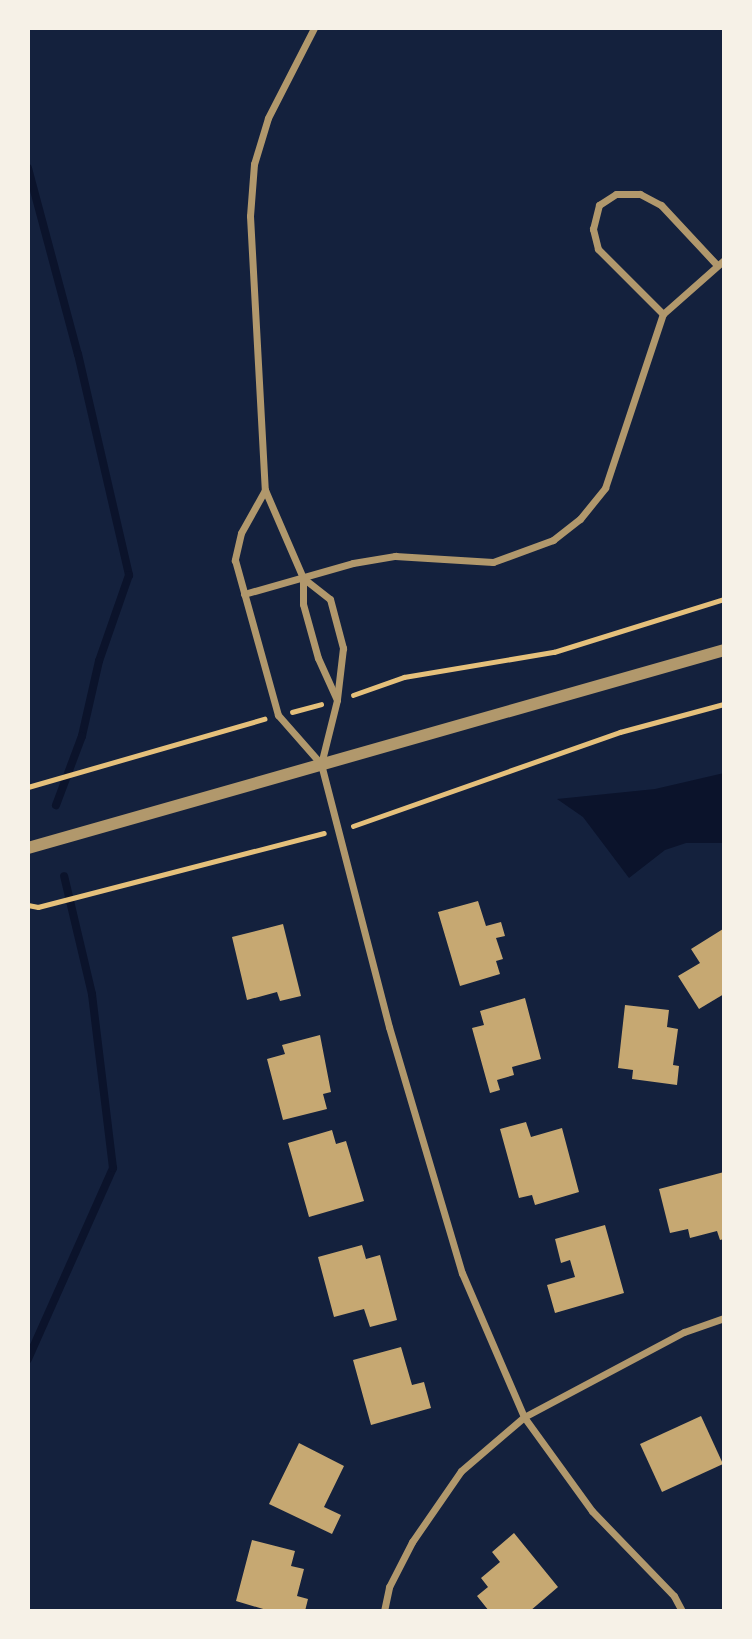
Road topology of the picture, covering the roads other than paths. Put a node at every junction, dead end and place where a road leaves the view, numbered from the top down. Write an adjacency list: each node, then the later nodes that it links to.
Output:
1 (314, 28): 5 (street)
2 (724, 260): 3 (street)
3 (716, 264): 4 (street); 4 (street)
4 (663, 314): 6 (street)
5 (264, 489): 6 (street); 7 (street)
6 (303, 579): 7 (street); 9 (street); 9 (street)
7 (244, 594): 10 (street)
8 (724, 650): 10 (street)
9 (337, 700): 10 (street)
10 (321, 764): 11 (street); 13 (street)
11 (28, 848)
12 (724, 1318): 13 (street)
13 (524, 1417): 14 (street); 15 (street)
14 (384, 1611)
15 (682, 1611)

